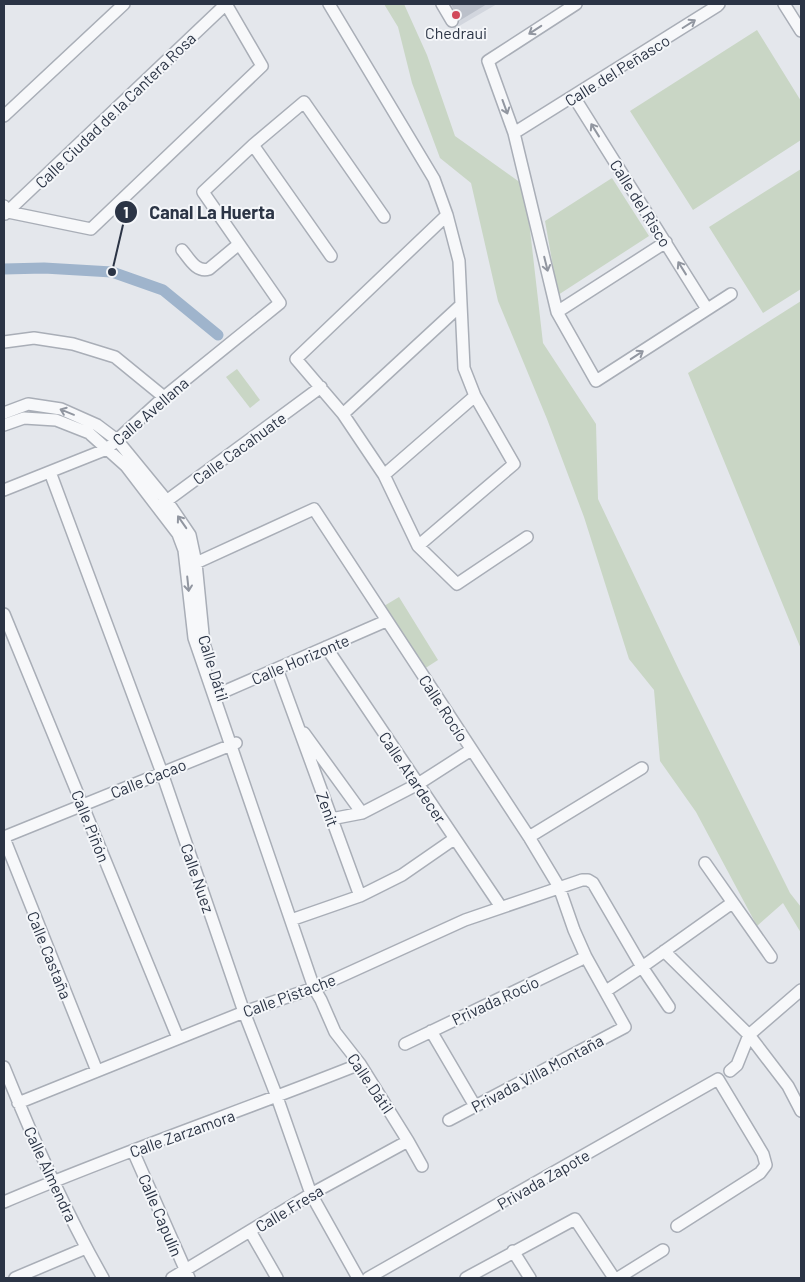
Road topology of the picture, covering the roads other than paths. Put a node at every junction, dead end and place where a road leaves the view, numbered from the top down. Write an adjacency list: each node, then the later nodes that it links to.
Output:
1 (124, 4): 11 (street)
2 (226, 4): 14 (street, Calle Ciudad de la Cantera Rosa); 14 (street)
3 (329, 4): 15 (street)
4 (442, 4): 8 (street)
5 (576, 4): 12 (street, one-way to 12)
6 (719, 4): 10 (street, Calle del Peñasco, one-way to 6)
7 (784, 4): 9 (street)
8 (452, 21)
9 (801, 30)
10 (574, 97): 12 (street, Calle del Peñasco); 17 (street, Calle del Risco, one-way to 10)
11 (4, 116)
12 (514, 133): 24 (street, one-way to 24)
13 (253, 145): 16 (street); 18 (street); 20 (street)
14 (5, 211)
15 (448, 215): 22 (street); 26 (street)
16 (384, 217)
17 (666, 242): 23 (street, Calle del Risco, one-way to 17); 24 (street)
18 (239, 244): 19 (street); 28 (street, Calle Avellana)
19 (182, 250)
20 (331, 256)
21 (731, 294): 23 (street)
22 (461, 305): 27 (street); 30 (street)
23 (707, 309): 24 (street, one-way to 23)
24 (557, 312)
25 (4, 342): 28 (street)
26 (321, 388): 30 (street); 37 (street, Calle Cacahuate)
27 (475, 396): 35 (street); 39 (street)
28 (164, 398): 32 (street, Calle Avellana)
29 (4, 413): 32 (street, Calle Dátil, one-way to 29)
30 (343, 414): 35 (street)
31 (4, 425): 33 (street, Calle Dátil)
32 (117, 440): 33 (street, Calle Avellana); 37 (street, Calle Dátil)
33 (108, 449): 34 (street, Calle Avellana); 37 (street, Calle Dátil)
34 (50, 472): 36 (street, Calle Avellana); 50 (street, Calle Nuez)
35 (384, 475): 39 (street)
36 (4, 490)
37 (162, 504): 40 (street, Calle Dátil, one-way to 37); 45 (street, Calle Dátil, one-way to 45)
38 (527, 537): 39 (street)
39 (418, 546)
40 (196, 563): 42 (street, Calle Rocío); 45 (street, Calle Dátil)
41 (4, 614): 52 (street, Calle Piñón)
42 (386, 621): 43 (street, Calle Horizonte); 48 (street, Calle Rocío)
43 (326, 647): 44 (street, Calle Horizonte); 51 (street, Calle Atardecer)
44 (277, 668): 45 (street, Calle Horizonte); 46 (street, Zenit)
45 (217, 694): 47 (street, Calle Dátil)
46 (295, 722): 53 (street, Zenit); 54 (street, Zenit)
47 (234, 744): 50 (street, Calle Cacao); 63 (street, Calle Dátil)
48 (471, 750): 51 (street); 55 (street, Calle Rocío)
49 (642, 768): 55 (street)
50 (162, 773): 52 (street, Calle Cacao); 72 (street, Calle Nuez)
51 (418, 784): 53 (street); 57 (street, Calle Atardecer)
52 (83, 804): 56 (street, Calle Cacao); 76 (street, Calle Piñón)
53 (362, 813): 54 (street)
54 (332, 819): 60 (street, Zenit)
55 (528, 837): 59 (street, Calle Rocío)
56 (4, 838): 80 (street, Calle Castaña)
57 (454, 839): 60 (street); 62 (street, Calle Atardecer)
58 (705, 863): 61 (street)
59 (559, 887): 62 (street, Calle Pistache); 66 (street, Calle Rocío); 67 (street, Calle Pistache)
60 (360, 896): 63 (street)
61 (732, 902): 64 (street); 65 (street)
62 (501, 907): 68 (street, Calle Pistache)
63 (294, 919): 68 (street, Calle Dátil)
64 (664, 951): 67 (street); 75 (street)
65 (771, 956)
66 (586, 957): 70 (street, Calle Rocío); 74 (street, Privada Rocío)
67 (642, 967): 70 (street); 71 (street, Calle Pistache)
68 (318, 986): 72 (street, Calle Pistache); 78 (street, Calle Dátil)
69 (801, 990): 75 (street)
70 (606, 991): 73 (street, Calle Rocío)
71 (669, 1008)
72 (244, 1012): 76 (street, Calle Pistache); 82 (street, Calle Nuez)
73 (625, 1027): 84 (street, Privada Villa Montaña)
74 (431, 1031): 77 (street, Privada Rocío); 84 (street)
75 (750, 1035): 81 (street); 85 (street)
76 (178, 1038): 80 (street, Calle Pistache)
77 (404, 1044)
78 (360, 1064): 82 (street, Calle Zarzamora); 87 (street, Calle Dátil)
79 (4, 1067): 83 (street, Calle Almendra)
80 (97, 1071): 83 (street, Calle Pistache)
81 (730, 1071)
82 (277, 1097): 88 (street, Calle Zarzamora); 91 (street, Calle Nuez)
83 (18, 1103): 90 (street, Calle Almendra)
84 (475, 1106): 86 (street, Privada Villa Montaña)
85 (801, 1111)
86 (449, 1120)
87 (408, 1141): 89 (street, Calle Dátil); 91 (street, Calle Fresa)
88 (133, 1151): 90 (street, Calle Zarzamora); 98 (street, Calle Capulín)
89 (422, 1166)
90 (54, 1181): 92 (street, Calle Zarzamora); 95 (street, Calle Almendra)
91 (311, 1194): 94 (street, Calle Fresa); 103 (street, Calle Nuez)
92 (4, 1202)
93 (676, 1226): 104 (street, Privada Zapote)
94 (250, 1231): 98 (street, Calle Fresa); 102 (street)
95 (86, 1248): 99 (street); 100 (street, Calle Almendra)
96 (663, 1250): 108 (street)
97 (513, 1252): 105 (street); 106 (street); 107 (street)
98 (187, 1274): 101 (street, Calle Fresa)
99 (15, 1278)
100 (103, 1278)
101 (172, 1278)
102 (277, 1278)
103 (358, 1278)
104 (368, 1278)
105 (466, 1278)
106 (530, 1278)
107 (614, 1278)
108 (618, 1278)

